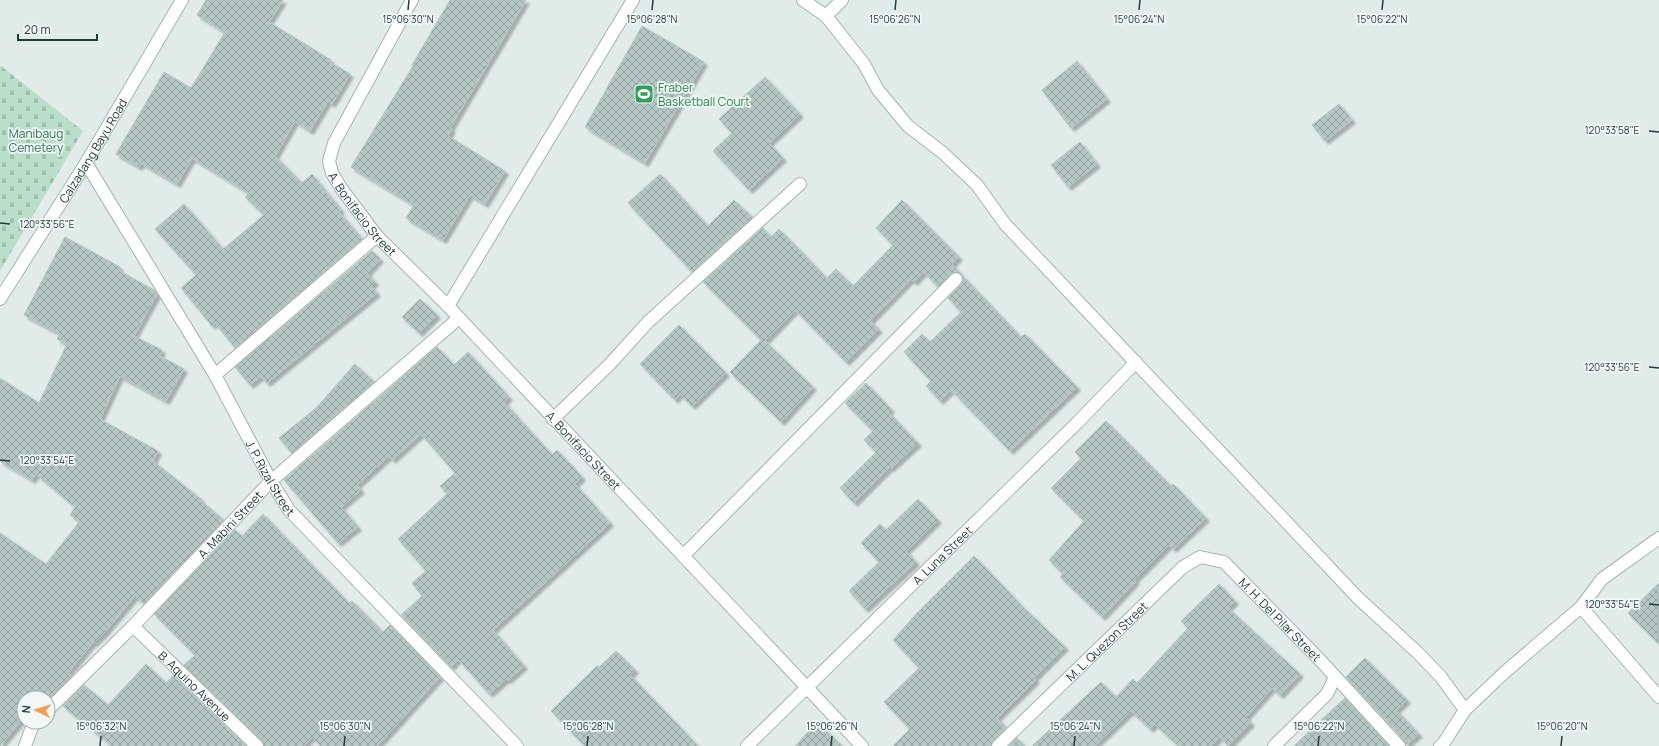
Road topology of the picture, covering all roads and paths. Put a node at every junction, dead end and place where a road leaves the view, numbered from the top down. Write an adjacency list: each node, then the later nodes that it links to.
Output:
1 (182, 0): 7 (street, Calzadang Bayu Road)
2 (412, 0): 9 (street, A. Bonifacio Street)
3 (633, 0): 12 (street)
4 (803, 0): 6 (street)
5 (842, 0): 6 (street)
6 (826, 16): 14 (street)
7 (86, 163): 11 (street, Calzadang Bayu Road); 15 (street, J. P. Rizal Street)
8 (800, 184): 16 (street)
9 (376, 236): 12 (street, A. Bonifacio Street); 15 (street)
10 (956, 279): 19 (street)
11 (0, 299)
12 (448, 306): 13 (street, A. Bonifacio Street)
13 (459, 318): 16 (street, A. Bonifacio Street); 17 (street, A. Mabini Street)
14 (1136, 362): 24 (street, A. Luna Street); 27 (street)
15 (215, 375): 17 (street, J. P. Rizal Street)
16 (553, 419): 19 (street, A. Bonifacio Street)
17 (271, 481): 22 (street, A. Mabini Street); 31 (street, J. P. Rizal Street)
18 (1659, 538): 21 (street)
19 (683, 556): 24 (street, A. Bonifacio Street)
20 (1224, 562): 23 (street, M. H. Del Pilar Street); 34 (street, M. L. Quezon Street)
21 (1581, 607): 25 (street); 27 (street)
22 (133, 626): 26 (street, A. Mabini Street); 30 (street, B. Aquino Avenue)
23 (1335, 677): 35 (street); 36 (street, M. H. Del Pilar Street)
24 (807, 687): 32 (street, A. Luna Street); 33 (street, A. Bonifacio Street)
25 (1659, 696)
26 (56, 702)
27 (1465, 710): 37 (street)
28 (31, 730): 29 (street)
29 (25, 745)
30 (257, 746)
31 (516, 746)
32 (748, 746)
33 (862, 746)
34 (998, 746)
35 (1274, 746)
36 (1399, 746)
37 (1440, 746)

